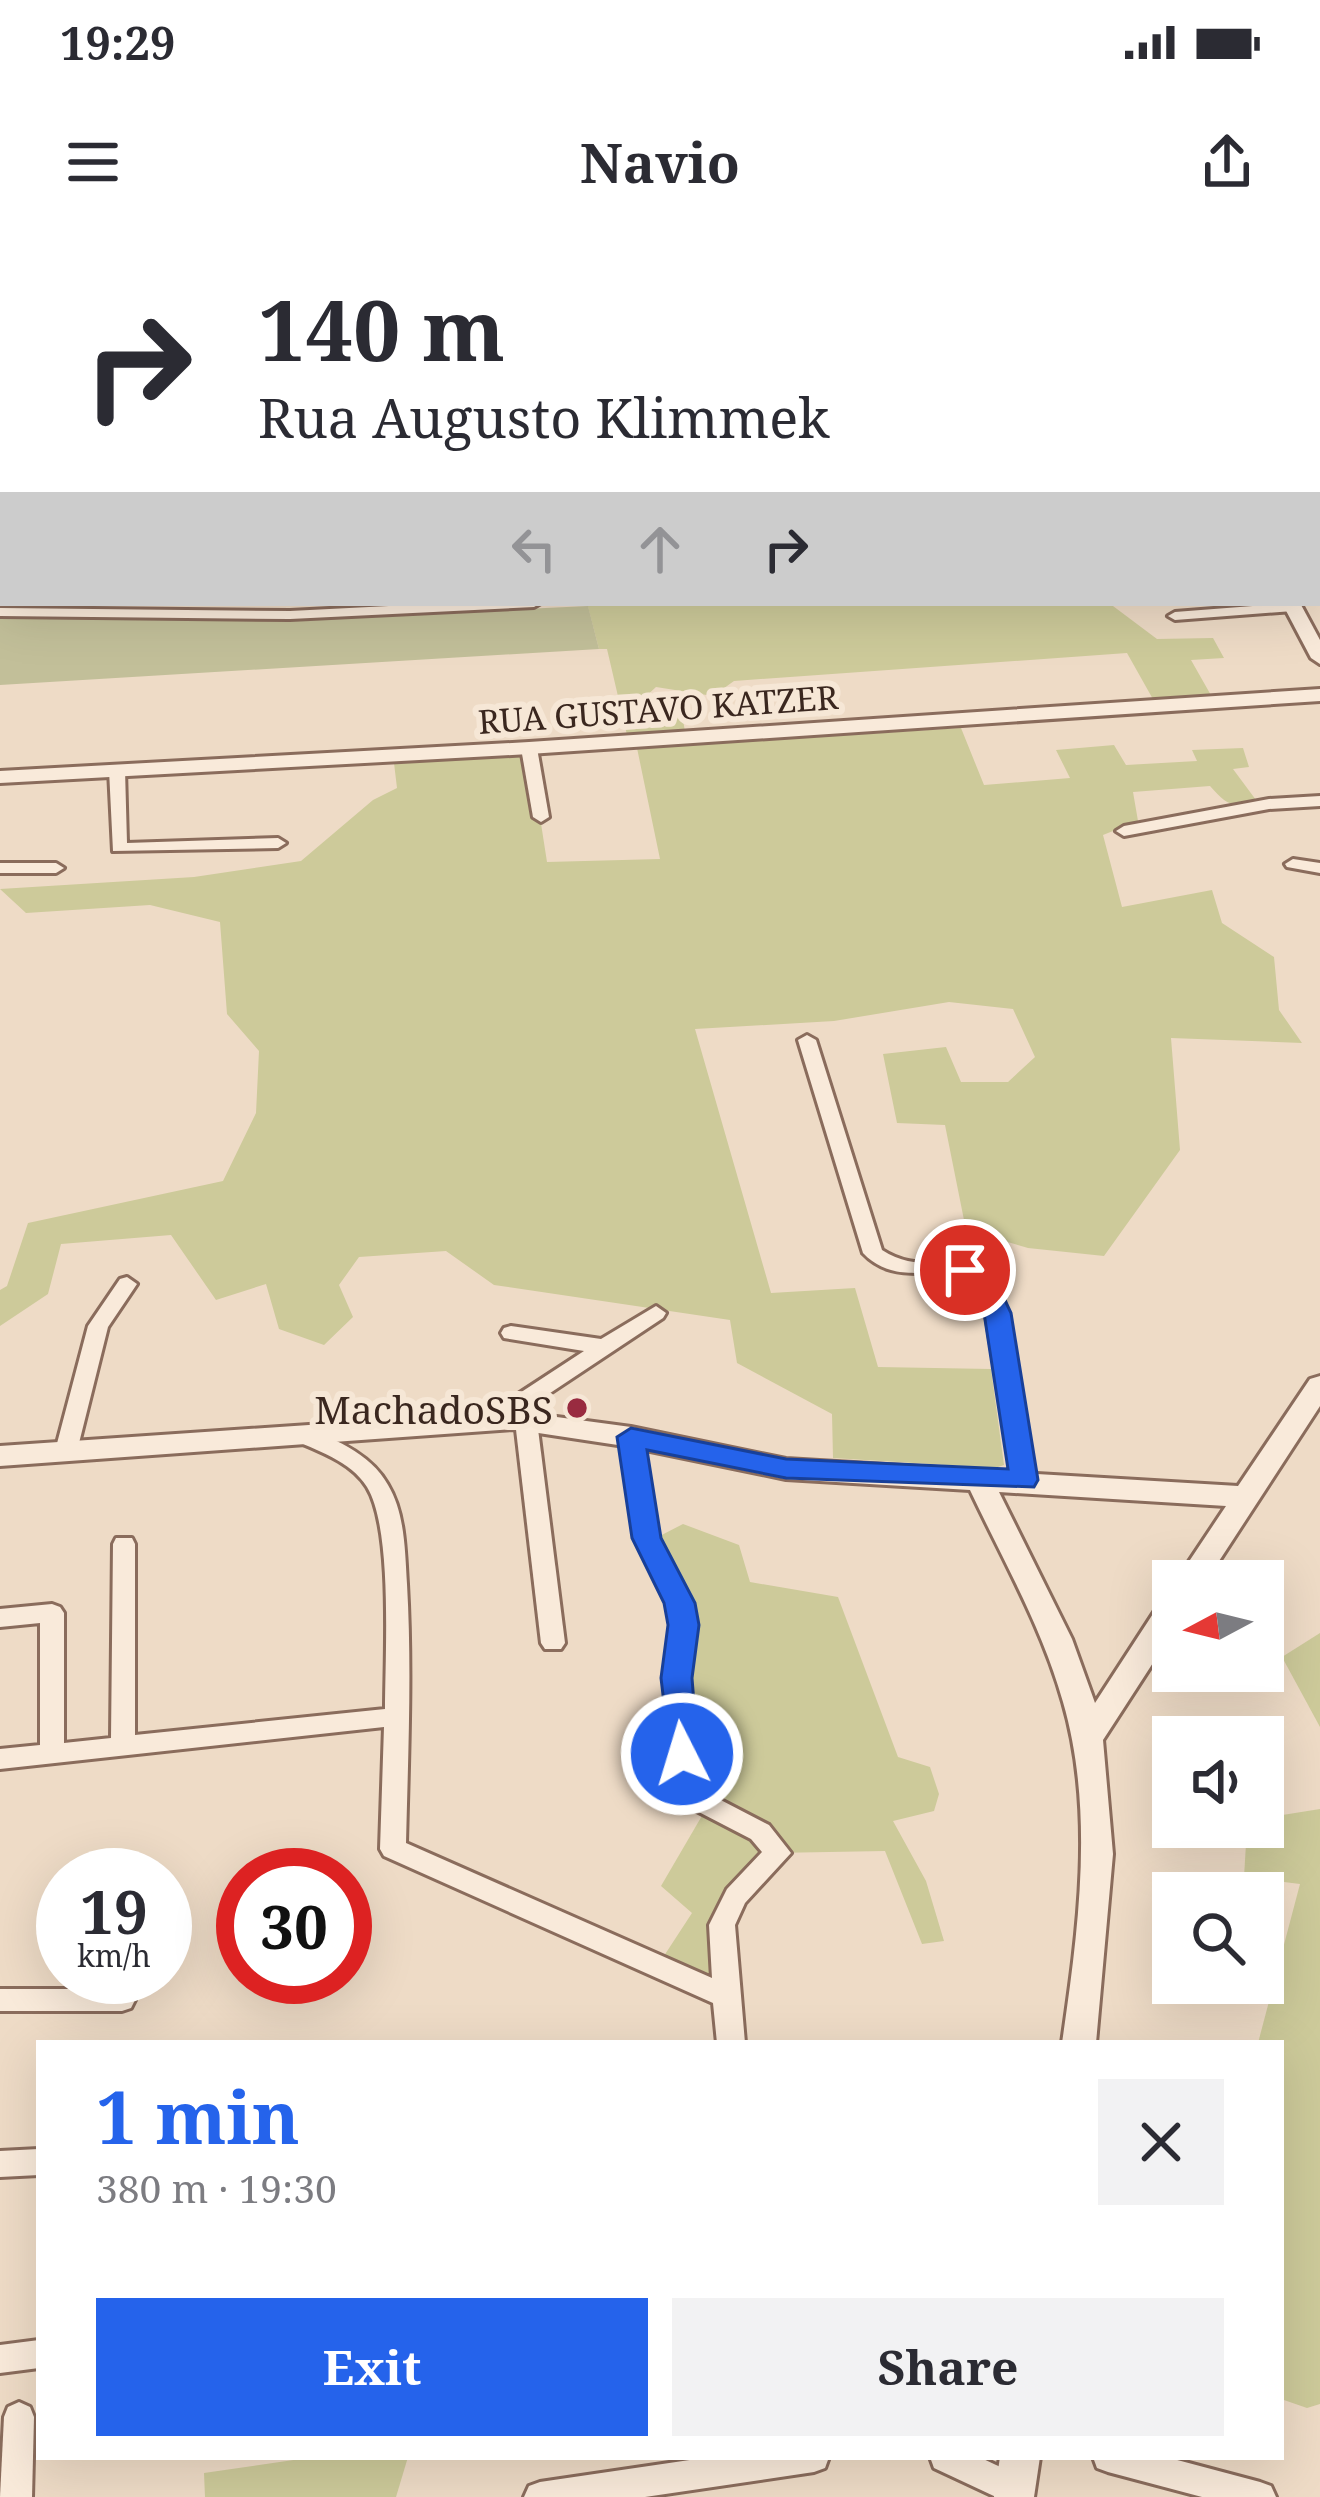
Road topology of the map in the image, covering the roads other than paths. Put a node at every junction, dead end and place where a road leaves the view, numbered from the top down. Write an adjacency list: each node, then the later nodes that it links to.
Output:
1 (473, 606): 4 (street)
2 (1281, 606): 5 (street)
3 (1293, 606): 6 (street)
4 (0, 612)
5 (1174, 616)
6 (1320, 658)
7 (1320, 695): 8 (street, RUA GUSTAVO KATZER)
8 (529, 748): 9 (street, RUA GUSTAVO KATZER); 12 (street)
9 (117, 770): 10 (street, RUA GUSTAVO KATZER); 14 (street)
10 (0, 777)
11 (1320, 801): 13 (street)
12 (541, 817)
13 (1124, 831)
14 (278, 843)
15 (1293, 864): 18 (street)
16 (0, 868): 17 (street)
17 (56, 868)
18 (1320, 868)
19 (807, 1040): 32 (street)
20 (127, 1283): 29 (street)
21 (656, 1313): 23 (street)
22 (511, 1333): 23 (street)
23 (607, 1347): 25 (street)
24 (1320, 1385): 33 (street)
25 (494, 1420): 26 (street); 27 (street)
26 (526, 1421): 28 (street); 38 (street)
27 (297, 1433): 29 (street); 41 (street)
28 (631, 1437): 31 (street); 46 (street)
29 (67, 1451): 30 (street)
30 (0, 1456)
31 (978, 1478): 32 (street); 39 (street)
32 (1024, 1480): 33 (street)
33 (1246, 1497): 35 (street)
34 (124, 1544): 43 (street)
35 (1205, 1560)
36 (0, 1618): 44 (street)
37 (1152, 1640): 40 (street)
38 (553, 1642)
39 (1069, 1678): 40 (street); 42 (street)
40 (1125, 1681): 42 (street)
41 (395, 1717): 43 (street); 46 (street)
42 (1088, 1738): 50 (street)
43 (123, 1746): 44 (street)
44 (52, 1753): 45 (street)
45 (0, 1759)
46 (725, 1996): 49 (street)
47 (0, 2000): 48 (street)
48 (36, 2000)
49 (731, 2040)
50 (1079, 2040)
51 (36, 2162): 52 (street)
52 (0, 2164)
53 (36, 2354): 54 (street)
54 (0, 2359)
55 (19, 2417): 60 (street)
56 (793, 2460): 61 (street)
57 (954, 2460): 59 (street)
58 (1119, 2460): 62 (street)
59 (1016, 2481)
60 (16, 2497)
61 (540, 2497)
62 (1259, 2497)

